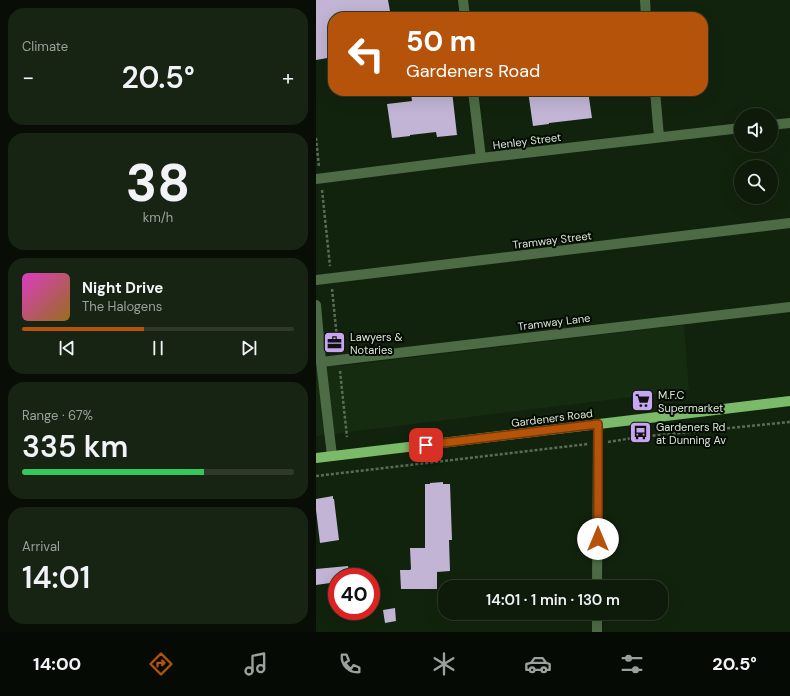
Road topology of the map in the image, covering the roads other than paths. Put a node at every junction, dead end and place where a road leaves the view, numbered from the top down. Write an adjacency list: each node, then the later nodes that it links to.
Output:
1 (463, 0): 3 (street)
2 (645, 0): 4 (street)
3 (464, 12)
4 (646, 12)
5 (475, 96): 11 (street)
6 (655, 96): 10 (street)
7 (790, 123): 8 (street)
8 (778, 124)
9 (734, 129): 10 (street, Henley Street)
10 (660, 137): 11 (street, Henley Street)
11 (481, 158): 12 (street, Henley Street)
12 (316, 179)
13 (790, 223): 14 (street, Tramway Street)
14 (316, 280)
15 (316, 305): 17 (street)
16 (790, 307): 17 (street, Tramway Lane)
17 (319, 358): 20 (street)
18 (790, 401): 19 (main road, Gardeners Road)
19 (598, 424): 20 (main road, Gardeners Road); 22 (street)
20 (332, 456): 21 (main road, Gardeners Road)
21 (316, 458)
22 (598, 580)
23 (597, 620): 24 (street)
24 (597, 632)

